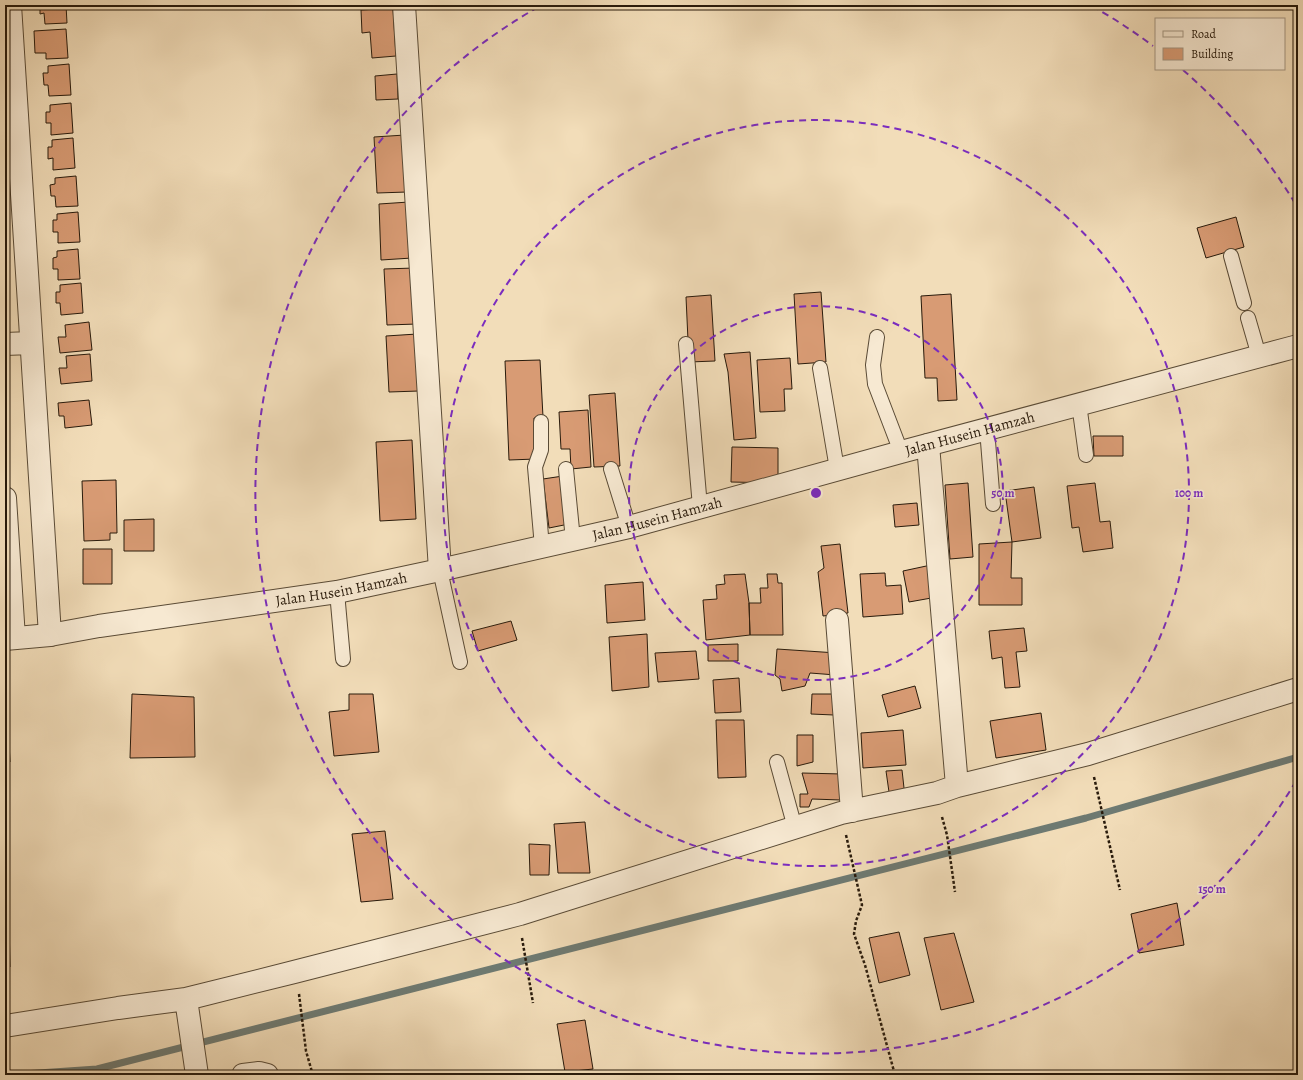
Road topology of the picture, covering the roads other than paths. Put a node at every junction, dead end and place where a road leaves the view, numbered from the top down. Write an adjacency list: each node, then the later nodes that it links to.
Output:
1 (10, 5): 7 (street)
2 (404, 5): 28 (street)
3 (1231, 256): 4 (lane)
4 (1244, 303)
5 (1248, 318): 11 (lane)
6 (877, 337): 17 (lane)
7 (30, 343): 8 (street); 31 (street)
8 (5, 344)
9 (686, 344): 24 (lane)
10 (1298, 346): 11 (street, Jalan Husein Hamzah)
11 (1259, 356): 13 (street, Jalan Husein Hamzah)
12 (820, 368): 21 (lane)
13 (1079, 404): 15 (street, Jalan Husein Hamzah); 18 (lane)
14 (540, 422): 27 (lane)
15 (987, 429): 16 (street, Jalan Husein Hamzah); 23 (lane)
16 (928, 445): 17 (street, Jalan Husein Hamzah); 37 (street)
17 (901, 452): 21 (street, Jalan Husein Hamzah)
18 (1086, 455)
19 (566, 470): 26 (lane)
20 (611, 470): 25 (lane)
21 (837, 470): 24 (street, Jalan Husein Hamzah)
22 (5, 498): 32 (street)
23 (993, 504)
24 (700, 507): 25 (street, Jalan Husein Hamzah)
25 (629, 527): 26 (street, Jalan Husein Hamzah)
26 (573, 540): 27 (street, Jalan Husein Hamzah)
27 (542, 547): 28 (street, Jalan Husein Hamzah)
28 (440, 570): 29 (street, Jalan Husein Hamzah); 34 (lane)
29 (337, 592): 31 (street, Jalan Husein Hamzah); 33 (lane)
30 (837, 620): 38 (street)
31 (50, 635): 32 (street, Jalan Husein Hamzah)
32 (10, 639)
33 (343, 659)
34 (460, 662)
35 (1298, 689): 37 (street)
36 (777, 762): 39 (lane)
37 (957, 786): 38 (street)
38 (846, 812): 39 (street)
39 (795, 828): 40 (street)
40 (187, 1006): 41 (street); 42 (street)
41 (5, 1026)
42 (196, 1071)
43 (243, 1075): 44 (street)
44 (267, 1075)

